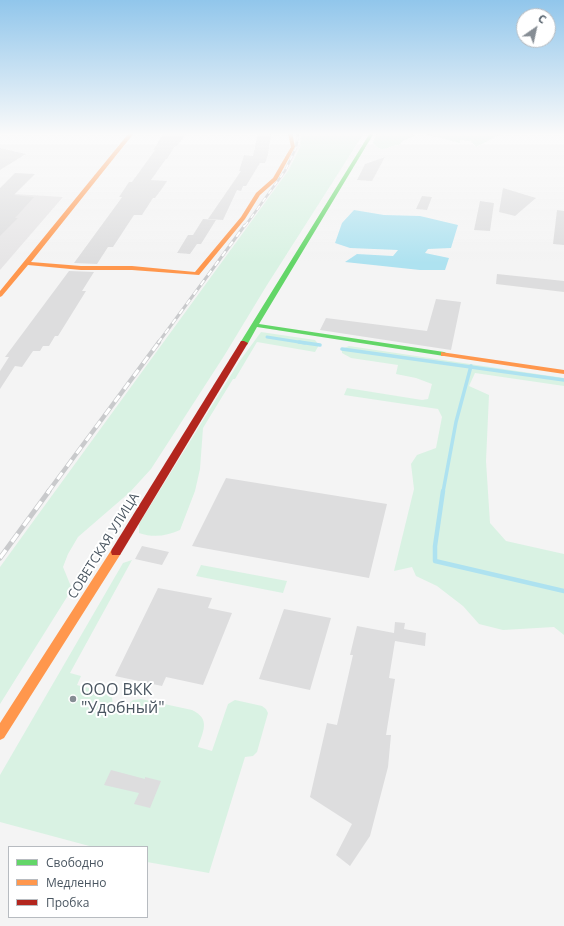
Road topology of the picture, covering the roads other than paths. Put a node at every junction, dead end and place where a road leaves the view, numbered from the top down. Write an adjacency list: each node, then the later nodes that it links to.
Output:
1 (97, 176): 4 (street)
2 (277, 176): 4 (street)
3 (345, 176): 6 (street, СОВЕТСКАЯ УЛИЦА)
4 (26, 263): 5 (street)
5 (0, 295)
6 (254, 325): 7 (street); 8 (street, СОВЕТСКАЯ УЛИЦА)
7 (564, 372)
8 (0, 734)

